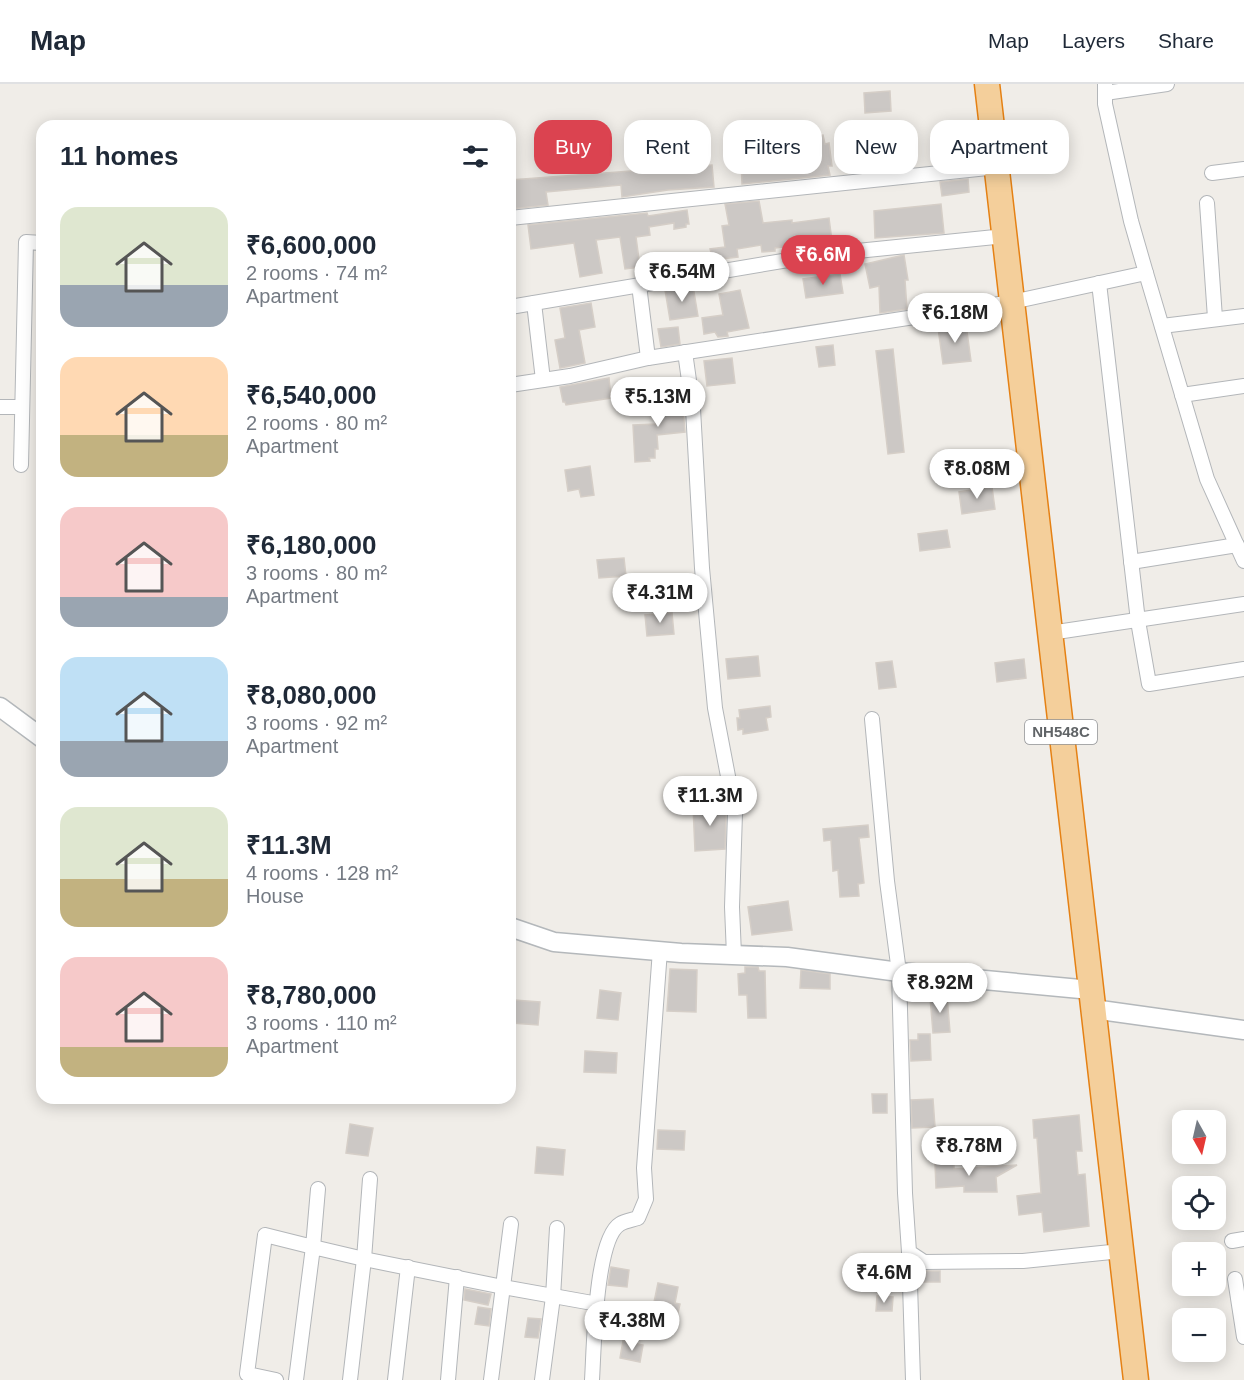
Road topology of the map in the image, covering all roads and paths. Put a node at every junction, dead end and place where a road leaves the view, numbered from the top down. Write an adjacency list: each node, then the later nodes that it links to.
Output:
1 (987, 84): 4 (highway, NH548C)
2 (1167, 84): 3 (street)
3 (1105, 89): 13 (street)
4 (991, 120)
5 (1244, 169): 6 (street)
6 (1212, 173)
7 (930, 174): 10 (street)
8 (998, 174): 11 (highway, NH548C)
9 (1207, 202): 20 (street)
10 (516, 217)
11 (1005, 236): 15 (street); 16 (highway, NH548C)
12 (36, 243): 29 (street)
13 (1146, 273): 14 (street); 21 (street)
14 (1099, 283): 16 (street); 33 (street)
15 (639, 285): 17 (street); 23 (street)
16 (1012, 302): 22 (street); 36 (highway, NH548C)
17 (534, 303): 18 (street); 24 (street)
18 (516, 306)
19 (1244, 316): 20 (street)
20 (1215, 318): 21 (street)
21 (1162, 326): 27 (street)
22 (685, 352): 23 (street); 43 (street)
23 (648, 358): 24 (street)
24 (543, 380): 25 (street)
25 (516, 384)
26 (1244, 386): 27 (street)
27 (1182, 395): 31 (street)
28 (0, 407): 29 (street)
29 (22, 407): 30 (street)
30 (21, 465)
31 (1237, 545): 32 (street); 33 (street)
32 (1244, 561)
33 (1131, 562): 35 (street)
34 (1244, 604): 35 (street)
35 (1138, 621): 36 (street); 37 (street)
36 (1050, 633): 45 (highway, NH548C)
37 (1244, 669)
38 (0, 707): 40 (street)
39 (872, 719): 44 (street)
40 (36, 734)
41 (516, 929): 42 (street)
42 (660, 950): 43 (street); 60 (street)
43 (734, 955): 44 (street)
44 (899, 972): 45 (street); 53 (street)
45 (1092, 1000): 46 (street); 52 (highway, NH548C)
46 (1244, 1030)
47 (370, 1179): 54 (street)
48 (318, 1189): 51 (street)
49 (510, 1224): 58 (street)
50 (557, 1228): 59 (street)
51 (313, 1247): 54 (street); 62 (street); 63 (street)
52 (1121, 1251): 53 (street); 71 (highway, NH548C)
53 (909, 1252): 70 (street)
54 (364, 1259): 55 (street); 64 (street)
55 (408, 1267): 56 (street); 65 (street)
56 (457, 1277): 58 (street); 66 (street)
57 (1235, 1279): 61 (street)
58 (503, 1287): 59 (street); 67 (street)
59 (553, 1297): 60 (street); 68 (street)
60 (598, 1304): 69 (street)
61 (1244, 1337)
62 (276, 1380)
63 (297, 1380)
64 (350, 1380)
65 (395, 1380)
66 (448, 1380)
67 (491, 1380)
68 (542, 1380)
69 (592, 1380)
70 (913, 1380)
71 (1136, 1380)

